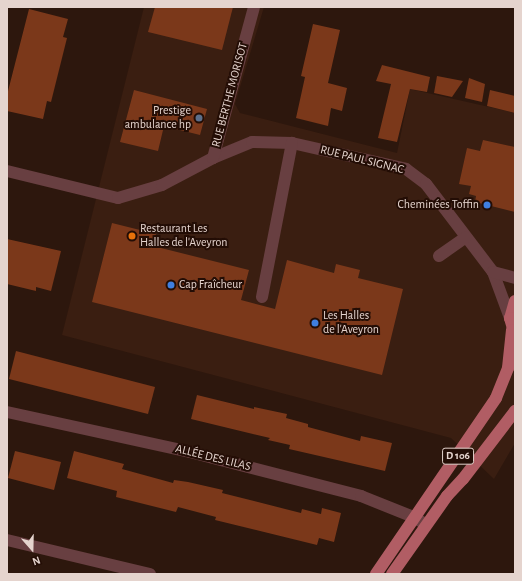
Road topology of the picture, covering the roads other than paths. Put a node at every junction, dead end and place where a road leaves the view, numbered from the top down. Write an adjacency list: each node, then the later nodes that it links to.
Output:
1 (254, 7): 3 (street, RUE BERTHE MORISOT)
2 (292, 143): 3 (street, RUE PAUL SIGNAC); 5 (street, RUE PAUL SIGNAC); 9 (street)
3 (213, 158): 4 (street, RUE BERTHE MORISOT)
4 (7, 171)
5 (465, 238): 6 (street); 7 (street, RUE PAUL SIGNAC)
6 (439, 256)
7 (493, 272): 8 (street); 11 (street, RUE PAUL SIGNAC)
8 (515, 278)
9 (262, 297)
10 (515, 301): 11 (main road)
11 (512, 327): 14 (main road, D 106)
12 (515, 411): 15 (main road, D 106)
13 (7, 412): 14 (street, ALLÉE DES LILAS)
14 (416, 518): 15 (street, ALLÉE DES LILAS); 18 (main road, D 106)
15 (426, 525): 19 (main road, D 106)
16 (7, 540): 17 (street)
17 (150, 574)
18 (376, 574)
19 (392, 574)

